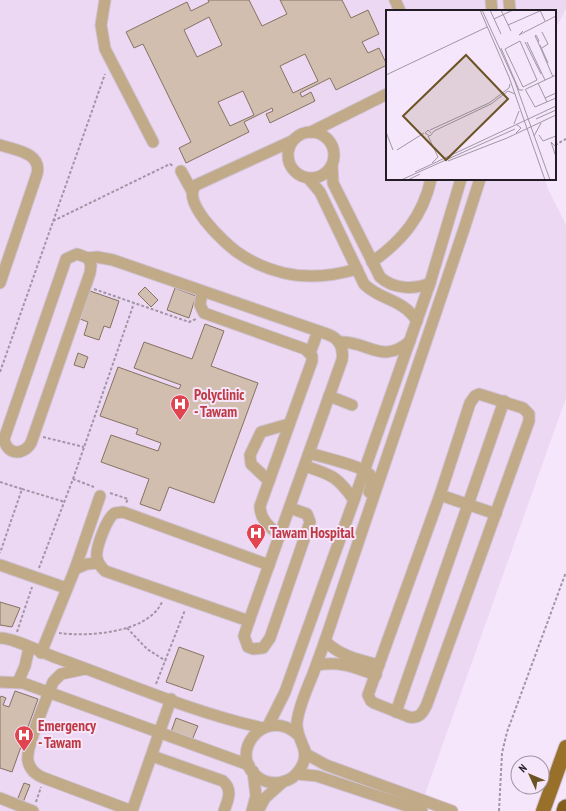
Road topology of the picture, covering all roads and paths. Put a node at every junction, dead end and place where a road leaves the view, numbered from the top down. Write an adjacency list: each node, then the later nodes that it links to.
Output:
1 (105, 0): 8 (street)
2 (395, 0): 5 (street)
3 (491, 0): 6 (street)
4 (509, 0): 7 (street)
5 (400, 10)
6 (492, 10)
7 (510, 10)
8 (110, 60): 13 (street); 24 (path)
9 (386, 94): 10 (street)
10 (311, 132): 12 (street); 17 (street)
11 (566, 139): 14 (path)
12 (292, 141): 19 (street); 23 (street)
13 (153, 142)
14 (556, 144)
15 (0, 145): 28 (street)
16 (170, 164): 24 (path)
17 (332, 165): 19 (street); 26 (street)
18 (181, 171): 23 (street)
19 (309, 178): 27 (street)
20 (431, 180): 26 (street)
21 (461, 180): 29 (street)
22 (480, 180): 62 (street)
23 (192, 191): 27 (street)
24 (53, 222): 39 (path)
25 (88, 258): 30 (street); 31 (street); 45 (street)
26 (372, 262): 29 (street)
27 (357, 269): 34 (street)
28 (0, 283)
29 (430, 283): 34 (street)
30 (85, 285): 32 (path); 44 (street)
31 (202, 292): 33 (street); 35 (street)
32 (134, 303): 33 (path); 46 (path)
33 (208, 315): 38 (street)
34 (417, 320): 36 (street)
35 (318, 331): 37 (street); 38 (street)
36 (410, 340): 37 (street); 49 (street)
37 (339, 342): 40 (street)
38 (310, 353): 43 (street)
39 (0, 372)
40 (329, 396): 42 (street); 47 (street)
41 (504, 402): 55 (street); 58 (street); 61 (street)
42 (352, 405)
43 (289, 424): 51 (street); 51 (street)
44 (33, 435): 45 (street); 46 (path)
45 (3, 444)
46 (84, 447): 50 (path)
47 (309, 453): 48 (street); 49 (street)
48 (305, 466): 56 (street); 59 (street)
49 (364, 471): 56 (street); 62 (street)
50 (73, 479): 54 (path); 57 (path)
51 (269, 481): 63 (street)
52 (0, 482): 53 (path)
53 (22, 489): 57 (path); 64 (path)
54 (103, 492): 60 (path); 68 (street)
55 (440, 495): 58 (street); 85 (street)
56 (354, 500): 92 (street)
57 (65, 502): 70 (path)
58 (468, 504): 61 (street); 91 (street)
59 (290, 508): 63 (street); 74 (street)
60 (123, 512): 65 (street); 67 (street)
61 (496, 514): 91 (street)
62 (366, 518): 79 (street)
63 (280, 536): 67 (street)
64 (0, 553)
65 (98, 563): 68 (street); 72 (street)
66 (0, 565): 70 (street)
67 (269, 565): 74 (street)
68 (74, 569): 71 (street)
69 (566, 572): 114 (path)
70 (36, 577): 71 (street); 78 (path)
71 (66, 588): 76 (street)
72 (166, 592): 73 (street); 75 (path)
73 (189, 600): 74 (street); 82 (path)
74 (249, 620)
75 (127, 628): 76 (path); 82 (path)
76 (48, 632): 81 (street)
77 (0, 638): 78 (street)
78 (14, 641): 80 (street)
79 (325, 641): 83 (street); 85 (street)
80 (29, 648): 81 (street); 87 (street)
81 (41, 652): 84 (street)
82 (166, 661): 89 (path)
83 (317, 665): 85 (street); 94 (street)
84 (87, 669): 88 (street); 89 (street)
85 (377, 670): 91 (street)
86 (0, 682): 87 (street)
87 (18, 682): 88 (street)
88 (49, 692): 93 (street); 100 (street)
89 (153, 693): 90 (street)
90 (171, 699): 92 (street); 93 (street)
91 (396, 712)
92 (266, 727): 94 (street); 98 (street)
93 (160, 733): 97 (street); 98 (street)
94 (297, 734): 96 (street)
95 (566, 747): 102 (main road)
96 (304, 748): 99 (street); 113 (street)
97 (152, 756): 108 (street); 109 (street)
98 (251, 768): 101 (street); 110 (street)
99 (297, 774): 101 (street); 112 (street)
100 (44, 778): 107 (path); 108 (street)
101 (283, 782): 111 (street)
102 (550, 790)
103 (547, 795): 115 (street)
104 (548, 795): 116 (main road)
105 (0, 798): 107 (street)
106 (566, 808): 117 (highway)
107 (33, 811)
108 (132, 811)
109 (224, 811)
110 (252, 811)
111 (258, 811)
112 (422, 811)
113 (452, 811)
114 (499, 811)
115 (536, 811)
116 (543, 811)
117 (565, 811)

